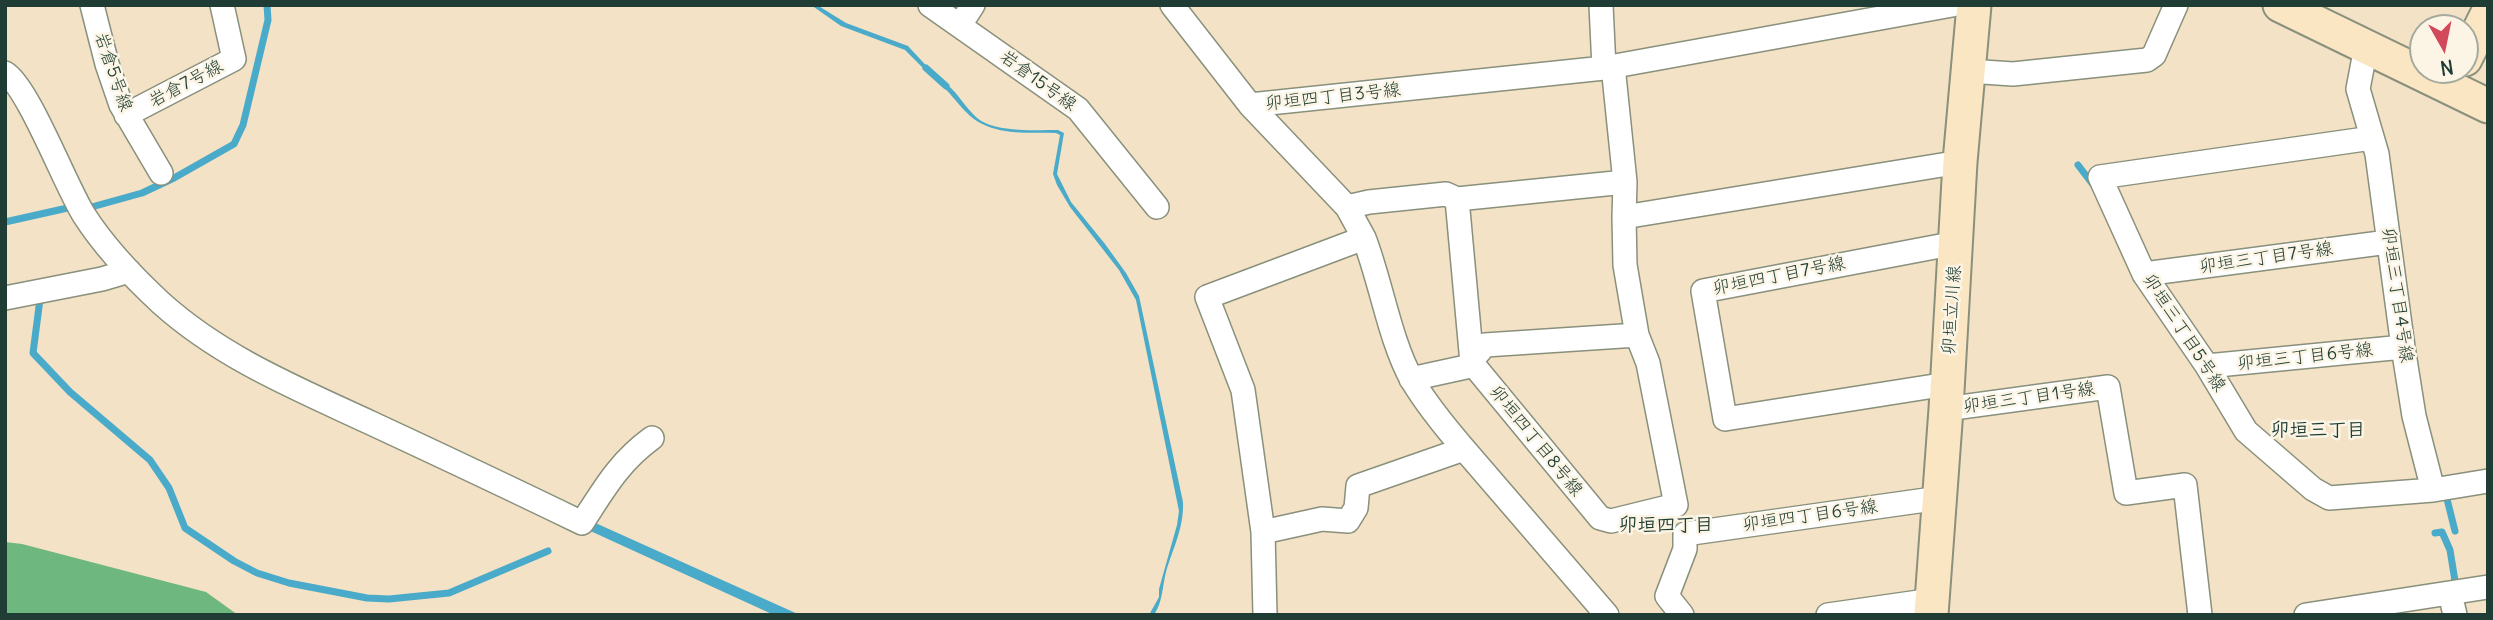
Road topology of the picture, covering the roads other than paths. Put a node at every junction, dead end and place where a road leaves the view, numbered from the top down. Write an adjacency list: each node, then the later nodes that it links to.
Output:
1 (92, 5): 22 (street, 岩倉5号線)
2 (222, 5): 22 (street, 岩倉7号線)
3 (930, 5): 12 (street, 岩倉15号線)
4 (973, 5): 12 (street)
5 (1172, 5): 20 (street)
6 (1601, 5): 16 (street)
7 (1952, 5): 16 (street, 卯垣四丁目3号線)
8 (1975, 5): 17 (street, 卯垣立川線)
9 (2176, 5): 17 (street)
10 (2280, 5): 14 (street)
11 (2488, 13): 13 (street)
12 (960, 25): 28 (street, 岩倉15号線)
13 (2479, 32)
14 (2366, 47): 15 (street); 23 (street, 卯垣三丁目4号線)
15 (2409, 59)
16 (1608, 67): 20 (street, 卯垣四丁目3号線); 26 (street)
17 (1968, 71): 24 (street, 卯垣立川線)
18 (5, 73): 34 (street)
19 (2469, 84): 21 (street)
20 (1251, 105): 29 (street, 卯垣四丁目3号線)
21 (2488, 106)
22 (126, 115): 25 (street, 岩倉5号線)
23 (2372, 138): 32 (street, 卯垣三丁目4号線); 35 (street, 卯垣三丁目5号線)
24 (1959, 162): 30 (street); 33 (street, 卯垣立川線)
25 (161, 173)
26 (1625, 182): 27 (street); 30 (street)
27 (1457, 198): 29 (street); 39 (street)
28 (1157, 207)
29 (1347, 207): 31 (street, 卯垣四丁目3号線)
30 (1624, 217): 37 (street)
31 (1364, 238): 41 (street, 卯垣四丁目3号線); 49 (street)
32 (2388, 242): 35 (street, 卯垣三丁目7号線); 38 (street, 卯垣三丁目4号線)
33 (1956, 243): 42 (street, 卯垣立川線); 42 (street, 卯垣四丁目7号線)
34 (129, 271): 36 (street); 43 (street)
35 (2144, 274): 40 (street, 卯垣三丁目5号線)
36 (5, 298)
37 (1637, 335): 39 (street); 48 (street)
38 (2403, 347): 40 (street, 卯垣三丁目6号線); 46 (street, 卯垣三丁目4号線)
39 (1472, 363): 41 (street); 48 (street, 卯垣四丁目8号線)
40 (2207, 366): 46 (street, 卯垣三丁目5号線)
41 (1412, 379): 44 (street, 卯垣四丁目3号線)
42 (1947, 396): 47 (street, 卯垣立川線); 58 (street, 卯垣三丁目1号線)
43 (652, 438)
44 (1464, 449): 49 (street); 55 (street, 卯垣四丁目3号線)
45 (2488, 481): 46 (street)
46 (2432, 490)
47 (1940, 498): 50 (street, 卯垣四丁目6号線); 53 (street, 卯垣立川線)
48 (1676, 505): 50 (street)
49 (1264, 532): 54 (street)
50 (1685, 534): 56 (street)
51 (2488, 587): 52 (street)
52 (2453, 604): 59 (street)
53 (1932, 607): 57 (street)
54 (1265, 615)
55 (1607, 615)
56 (1682, 615)
57 (1828, 615)
58 (2200, 615)
59 (2306, 615)

